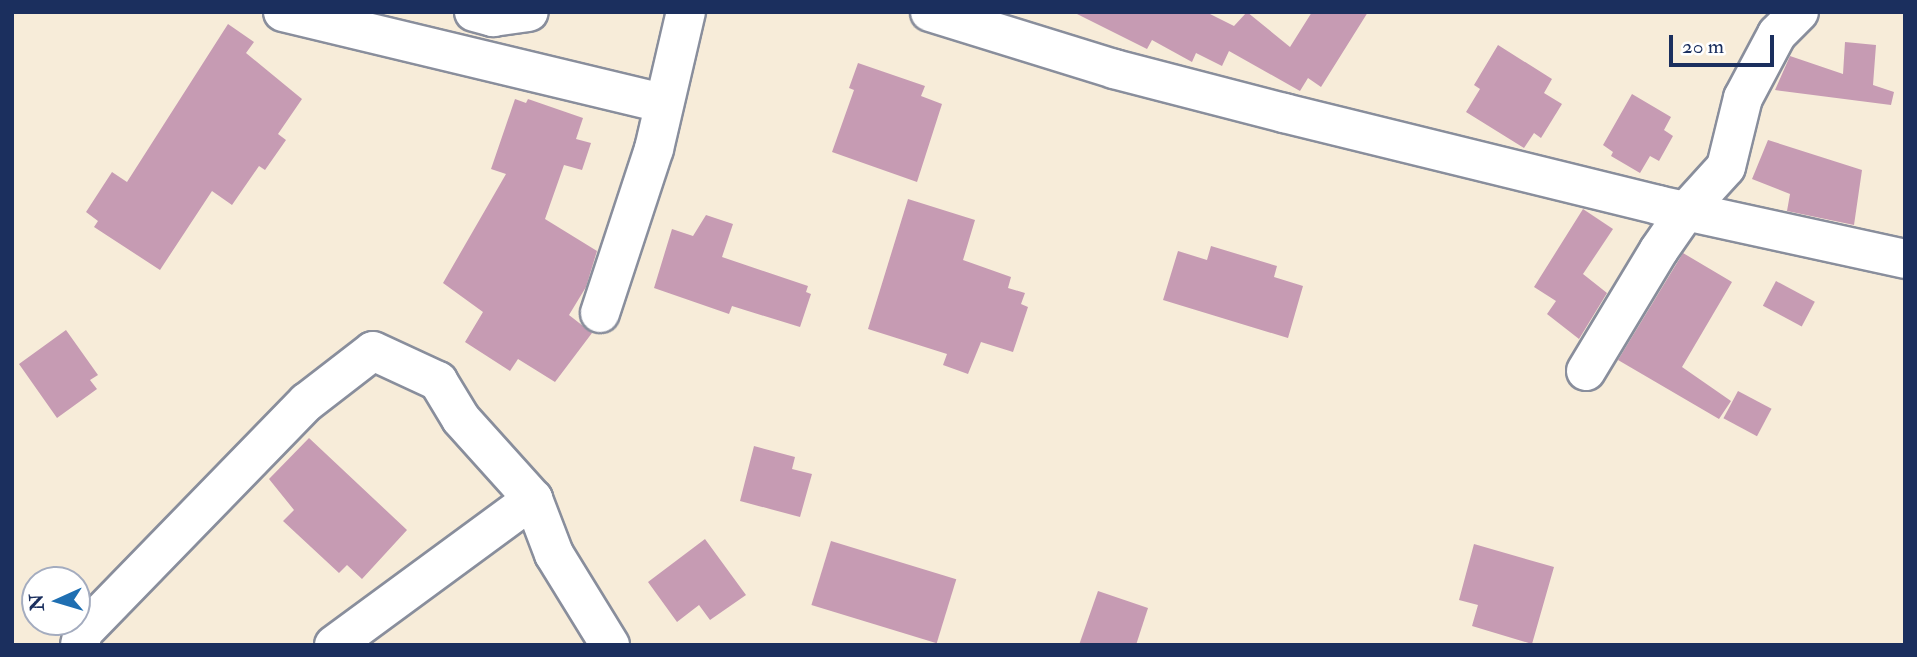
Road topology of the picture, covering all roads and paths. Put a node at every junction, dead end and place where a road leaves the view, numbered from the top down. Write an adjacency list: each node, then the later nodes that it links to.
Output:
1 (283, 12): 7 (street)
2 (474, 12): 3 (street)
3 (529, 12)
4 (686, 12): 7 (street)
5 (930, 12): 8 (street)
6 (1799, 12): 8 (street)
7 (663, 103): 10 (street)
8 (1686, 211): 9 (street); 11 (street)
9 (1905, 259)
10 (600, 313)
11 (1586, 371)
12 (533, 499): 13 (street); 14 (street); 15 (street)
13 (80, 645)
14 (334, 645)
15 (610, 645)

